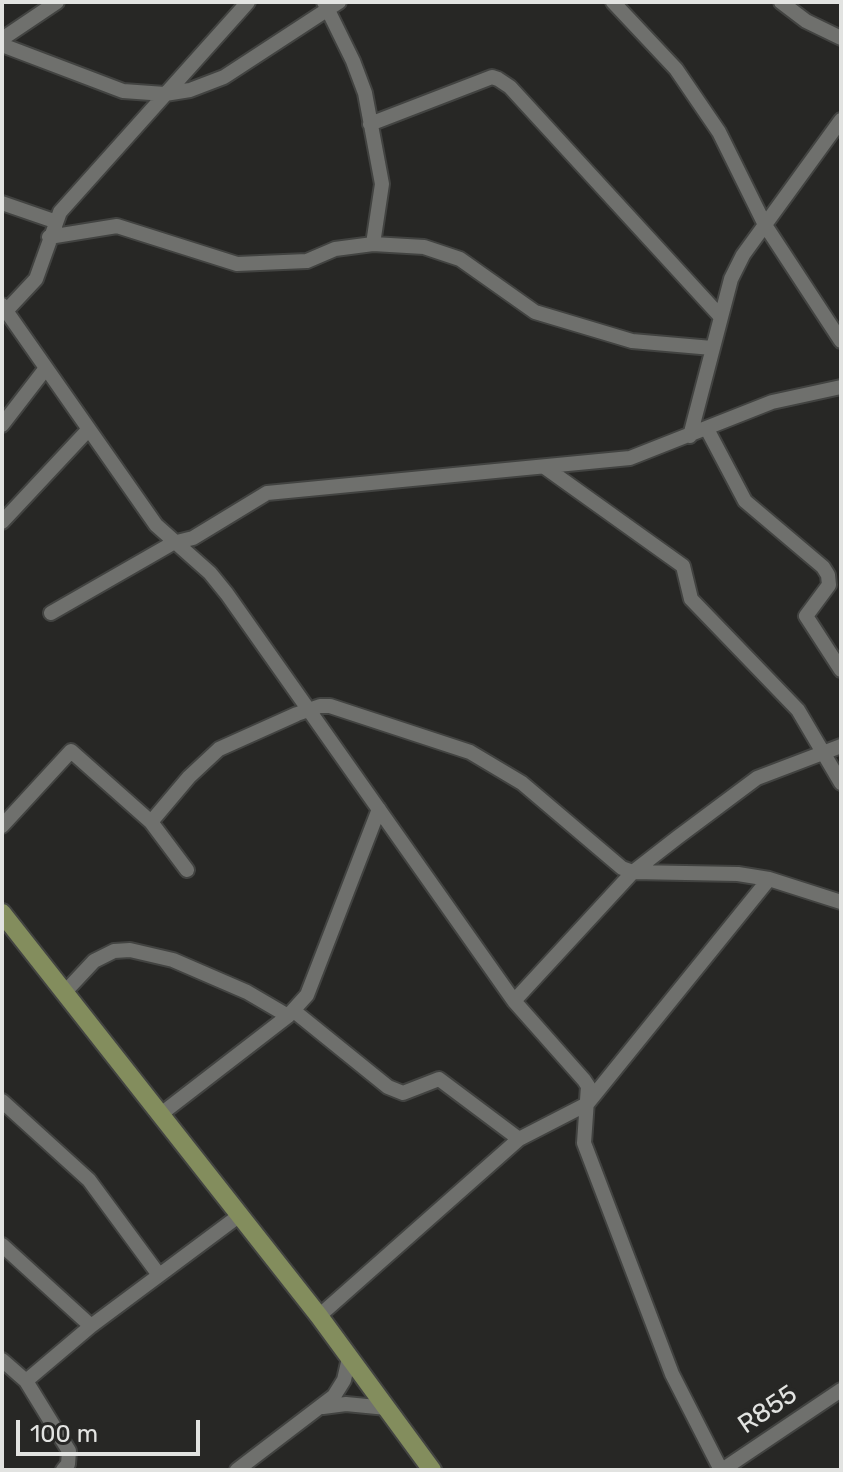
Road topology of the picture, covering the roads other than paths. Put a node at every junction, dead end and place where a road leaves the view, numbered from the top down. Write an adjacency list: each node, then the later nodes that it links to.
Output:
1 (57, 2): 7 (street)
2 (248, 2): 8 (street)
3 (613, 2): 13 (street)
4 (781, 2): 6 (street)
5 (330, 4): 8 (street); 10 (street)
6 (841, 38)
7 (2, 42): 8 (street)
8 (165, 94): 12 (street)
9 (841, 120): 13 (street)
10 (370, 124): 15 (street); 17 (street)
11 (2, 203): 12 (street)
12 (54, 221): 14 (street)
13 (765, 225): 17 (street); 18 (street)
14 (49, 237): 15 (street); 16 (street)
15 (373, 244): 19 (street)
16 (4, 307): 20 (street)
17 (720, 316): 19 (street)
18 (841, 341)
19 (712, 348): 25 (street)
20 (46, 368): 22 (street); 23 (street)
21 (841, 387): 24 (street)
22 (2, 425)
23 (89, 429): 27 (street); 28 (street)
24 (707, 429): 25 (street); 30 (street)
25 (690, 436): 26 (street)
26 (546, 468): 28 (street); 33 (street)
27 (2, 522)
28 (173, 543): 29 (street); 31 (street)
29 (51, 613)
30 (841, 670)
31 (307, 711): 35 (street); 36 (street); 39 (street)
32 (841, 746): 33 (street)
33 (824, 752): 34 (street); 39 (street)
34 (841, 783)
35 (379, 809): 44 (street); 45 (street)
36 (151, 822): 37 (street); 38 (street)
37 (2, 826)
38 (187, 870)
39 (633, 872): 40 (street); 44 (street)
40 (769, 879): 41 (street); 47 (street)
41 (841, 902)
42 (2, 913): 43 (main road)
43 (65, 992): 45 (street); 48 (main road)
44 (514, 1001): 47 (street)
45 (291, 1014): 48 (street); 49 (street)
46 (2, 1101): 52 (street)
47 (587, 1104): 49 (street); 64 (street)
48 (161, 1114): 50 (main road)
49 (519, 1139): 53 (street)
50 (240, 1215): 52 (street); 53 (main road)
51 (2, 1245): 54 (street)
52 (159, 1275): 54 (street)
53 (319, 1316): 55 (main road)
54 (91, 1326): 57 (street)
55 (349, 1358): 59 (street); 60 (main road)
56 (2, 1360): 57 (street)
57 (26, 1381): 61 (street)
58 (841, 1390): 64 (street, R855)
59 (322, 1408): 60 (street); 62 (street)
60 (387, 1408): 63 (main road)
61 (63, 1470)
62 (237, 1470)
63 (432, 1470)
64 (722, 1470)

